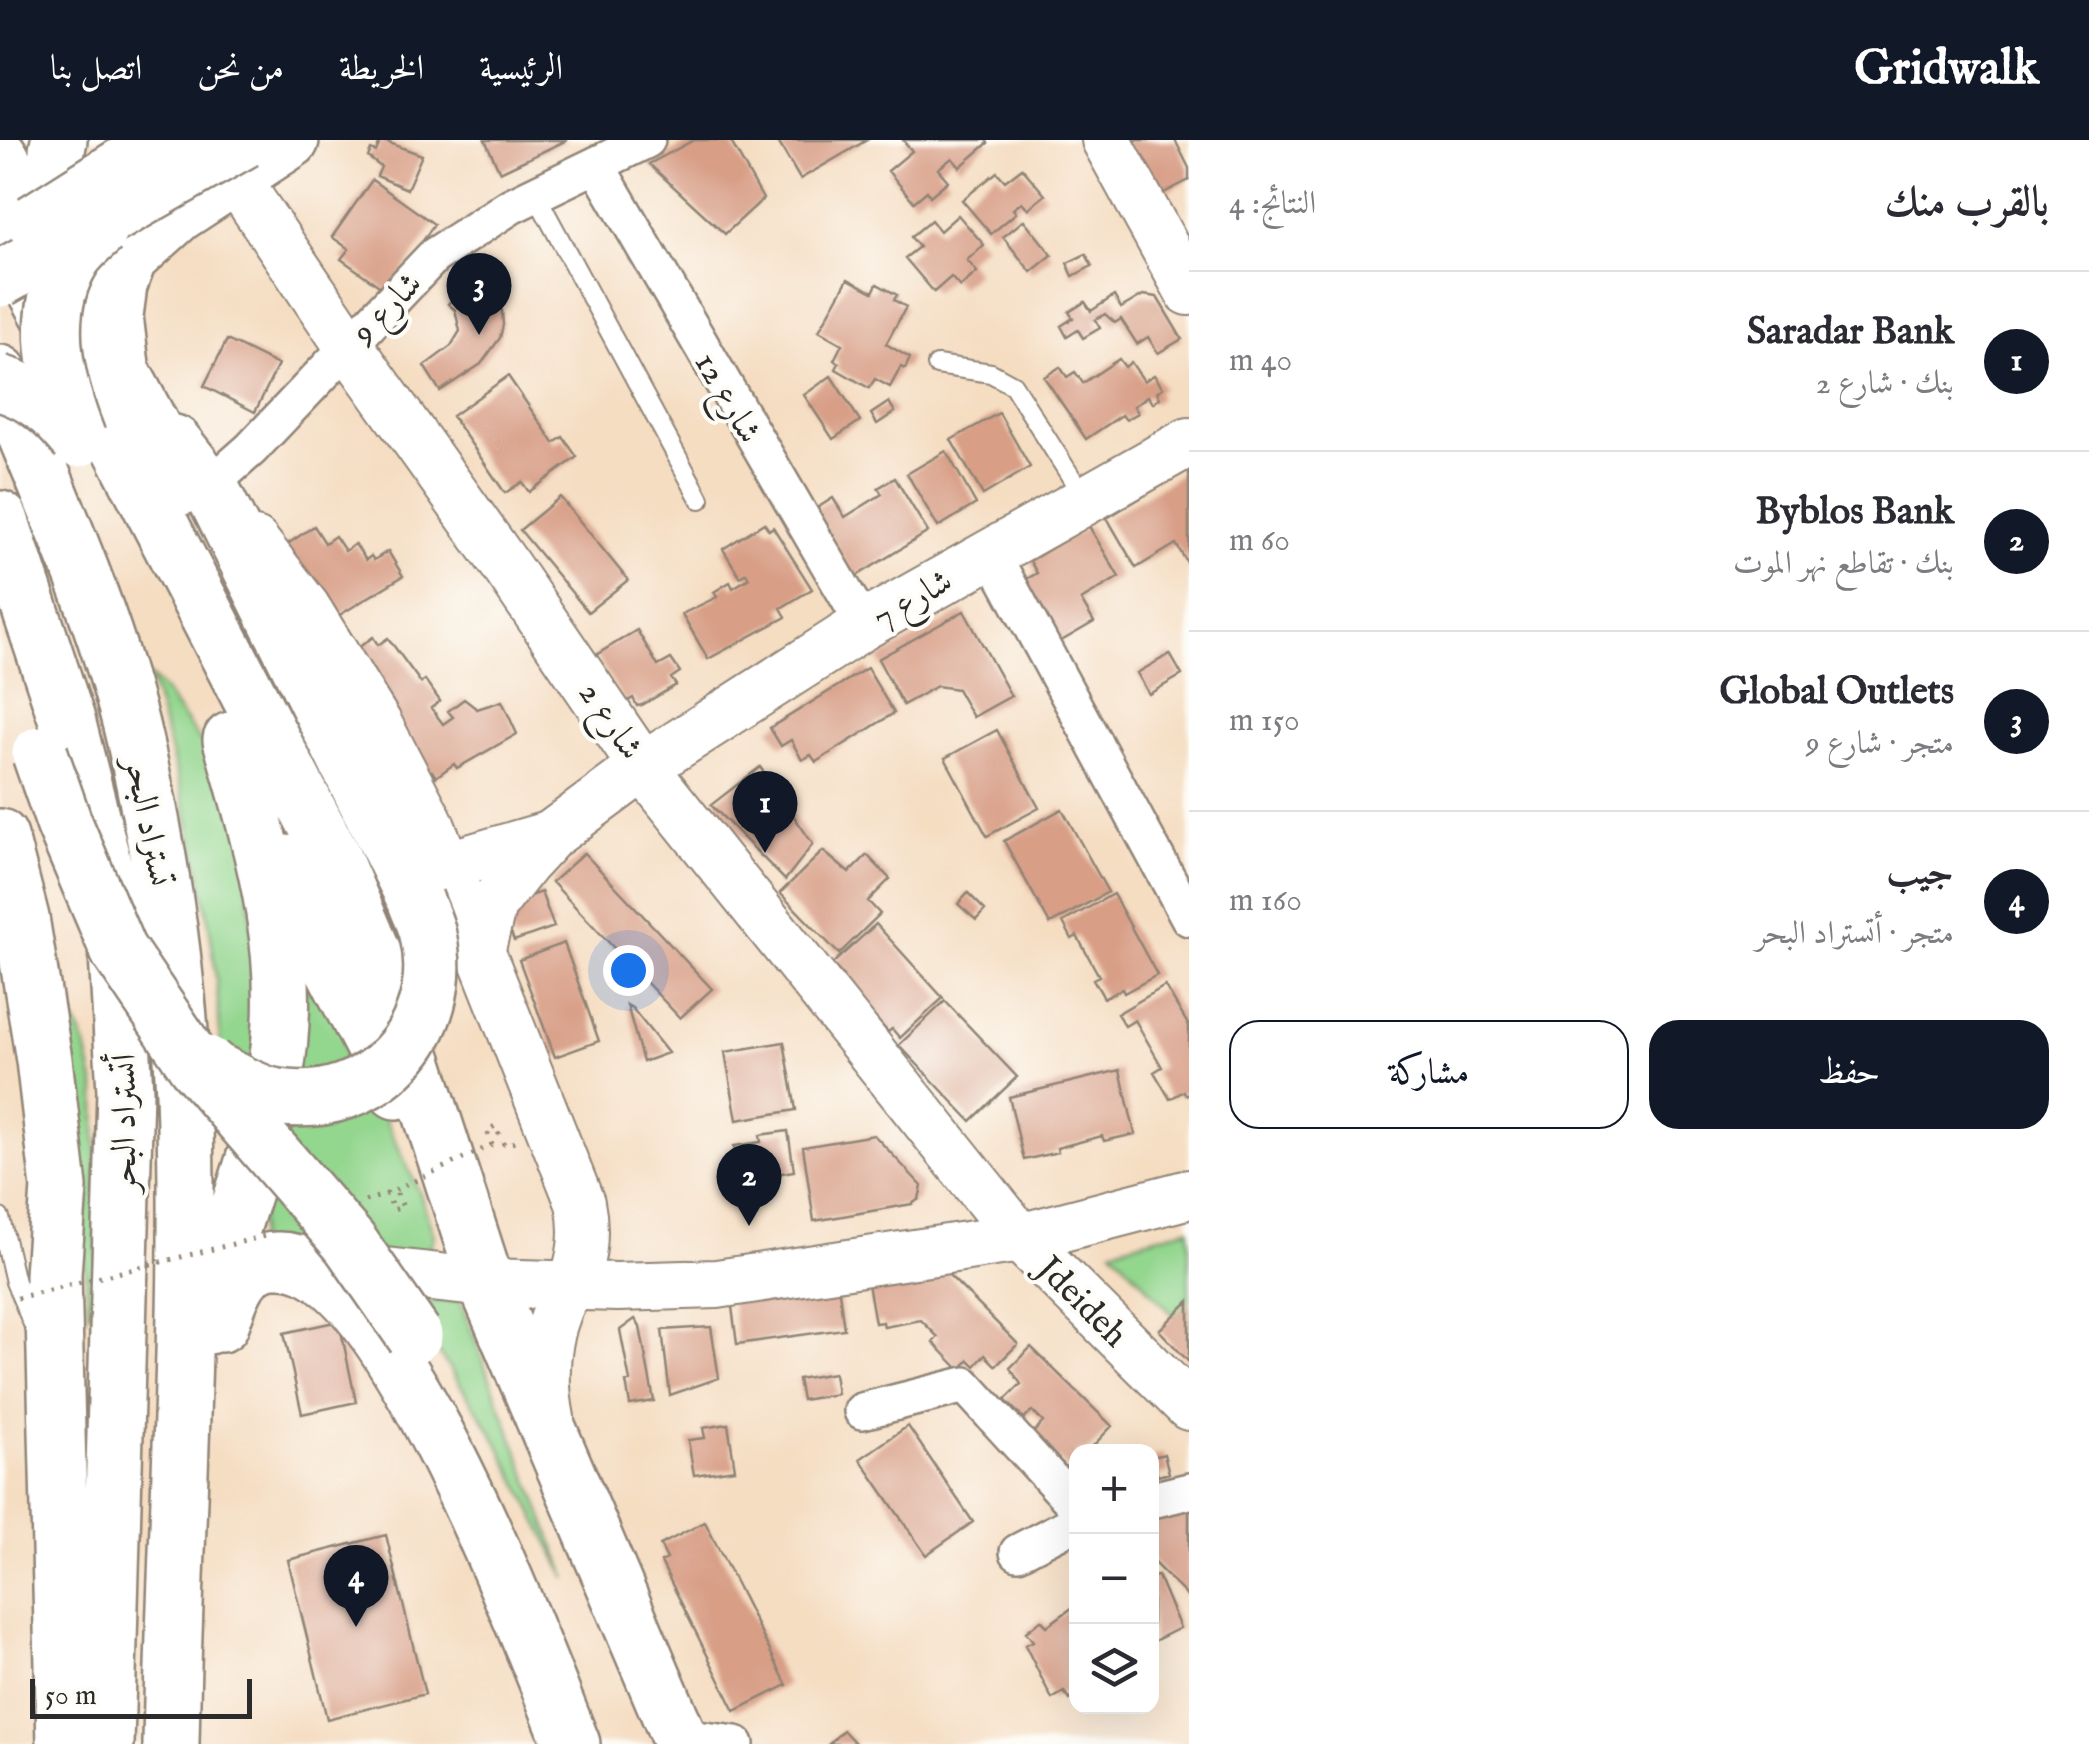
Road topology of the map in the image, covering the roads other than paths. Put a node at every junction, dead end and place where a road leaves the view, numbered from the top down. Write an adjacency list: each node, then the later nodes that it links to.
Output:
1 (59, 140): 3 (highway)
2 (163, 140): 13 (highway, bridge)
3 (282, 140)
4 (291, 140): 8 (highway)
5 (647, 140): 9 (street, شارع 9)
6 (1106, 140): 15 (street)
7 (0, 156): 20 (highway)
8 (240, 159): 11 (highway, bridge); 16 (street, شارع 2); 20 (highway)
9 (597, 166): 10 (street, شارع 9); 29 (street, شارع 12)
10 (536, 195): 16 (street, شارع 9); 25 (lane)
11 (113, 217): 14 (highway, bridge); 22 (highway, bridge)
12 (0, 224): 39 (highway)
13 (0, 241)
14 (0, 279)
15 (1189, 291)
16 (349, 346): 23 (street, شارع 9); 31 (street, شارع 2)
17 (937, 366): 24 (lane)
18 (0, 373): 58 (highway, تستراد البحر)
19 (0, 382): 22 (highway, bridge)
20 (130, 382): 23 (highway); 39 (highway)
21 (1189, 442): 24 (street, شارع 7)
22 (86, 456): 30 (highway)
23 (211, 491): 34 (highway)
24 (1085, 499): 27 (street, شارع 7)
25 (700, 500)
26 (0, 519): 61 (highway, أتستراد البحر)
27 (990, 552): 29 (street, شارع 7); 35 (street)
28 (0, 620): 38 (highway, bridge)
29 (864, 626): 31 (street, شارع 7)
30 (231, 740): 39 (highway); 49 (highway)
31 (643, 766): 32 (street, شارع 7); 43 (street, شارع 2)
32 (551, 835): 34 (street); 36 (street)
33 (4, 848): 46 (highway)
34 (432, 882): 36 (street); 38 (highway, bridge)
35 (1189, 918)
36 (480, 948): 47 (street)
37 (0, 1000): 46 (highway)
38 (178, 1038): 64 (highway, bridge)
39 (466, 1147): 45 (highway)
40 (1189, 1194): 43 (street)
41 (0, 1218): 42 (lane)
42 (1, 1226): 48 (lane)
43 (1020, 1238): 47 (street); 50 (street, Jdeideh)
44 (283, 1248): 45 (street); 49 (highway); 63 (highway)
45 (486, 1282): 47 (street); 52 (highway)
46 (35, 1286): 48 (highway)
47 (571, 1286): 52 (street)
48 (54, 1368): 60 (highway)
49 (197, 1393): 58 (highway)
50 (1189, 1406)
51 (862, 1410): 54 (street)
52 (556, 1450): 59 (highway)
53 (1189, 1491): 55 (street)
54 (1069, 1498)
55 (1159, 1498)
56 (1069, 1526): 57 (street)
57 (1018, 1552)
58 (174, 1592): 62 (highway)
59 (681, 1742): 65 (street)
60 (65, 1744)
61 (106, 1744)
62 (172, 1744)
63 (572, 1744)
64 (610, 1744)
65 (736, 1744)

